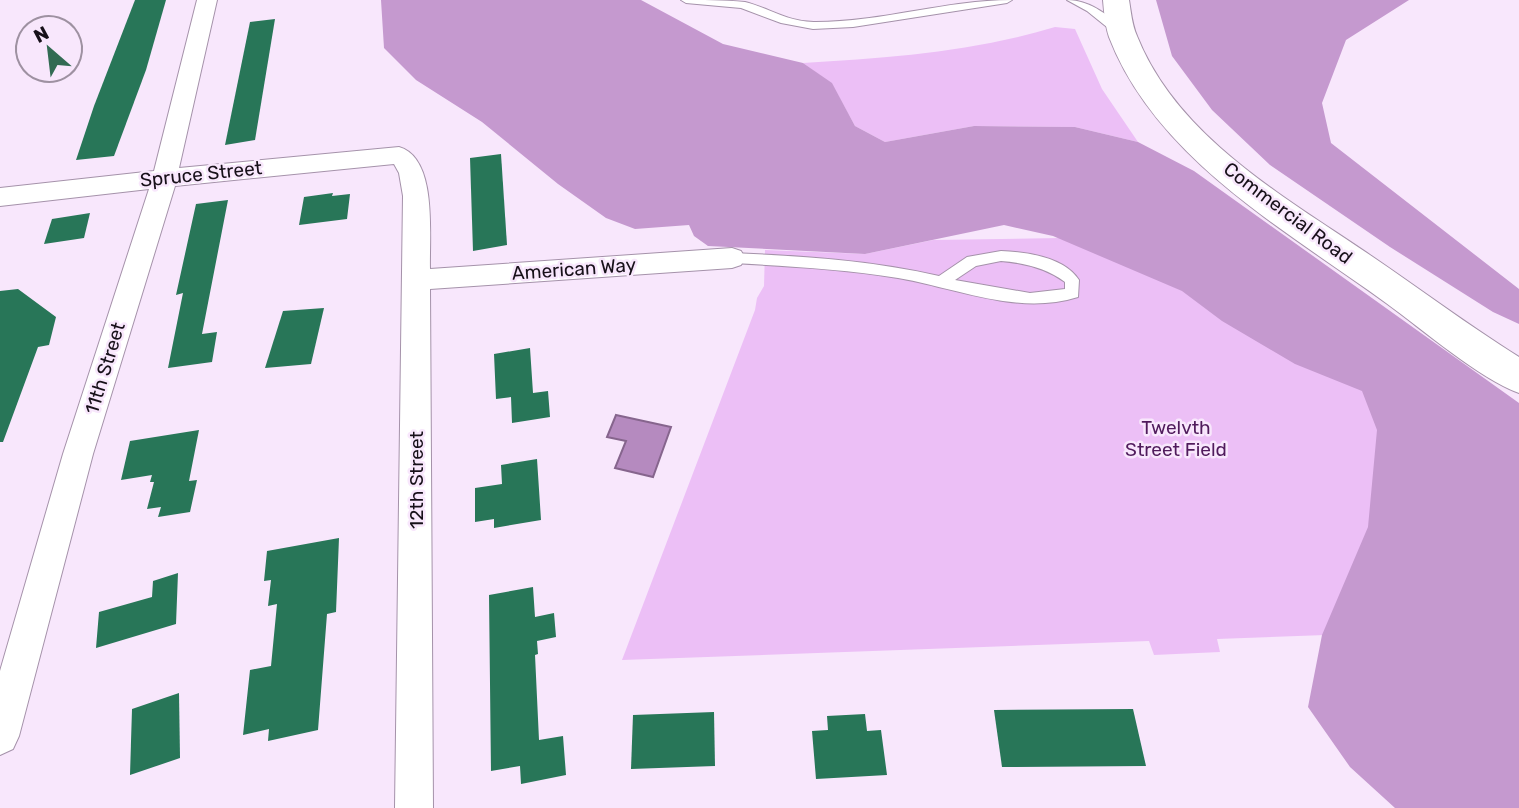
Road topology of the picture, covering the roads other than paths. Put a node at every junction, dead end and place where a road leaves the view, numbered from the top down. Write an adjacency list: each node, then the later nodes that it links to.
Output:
1 (206, 0): 9 (street, 11th Street)
2 (686, 0): 6 (lane)
3 (1007, 0): 6 (lane)
4 (1072, 0): 7 (lane)
5 (1116, 0): 7 (street, Commercial Road)
6 (940, 5)
7 (1122, 35): 14 (street, Commercial Road)
8 (401, 157): 9 (street, Spruce Street); 12 (street, 12th Street)
9 (165, 177): 10 (street, Spruce Street); 15 (street, 11th Street)
10 (0, 198)
11 (732, 258): 12 (street, American Way); 13 (lane)
12 (416, 280): 16 (street, 12th Street)
13 (941, 282): 13 (lane)
14 (1519, 377)
15 (0, 736)
16 (414, 808)

